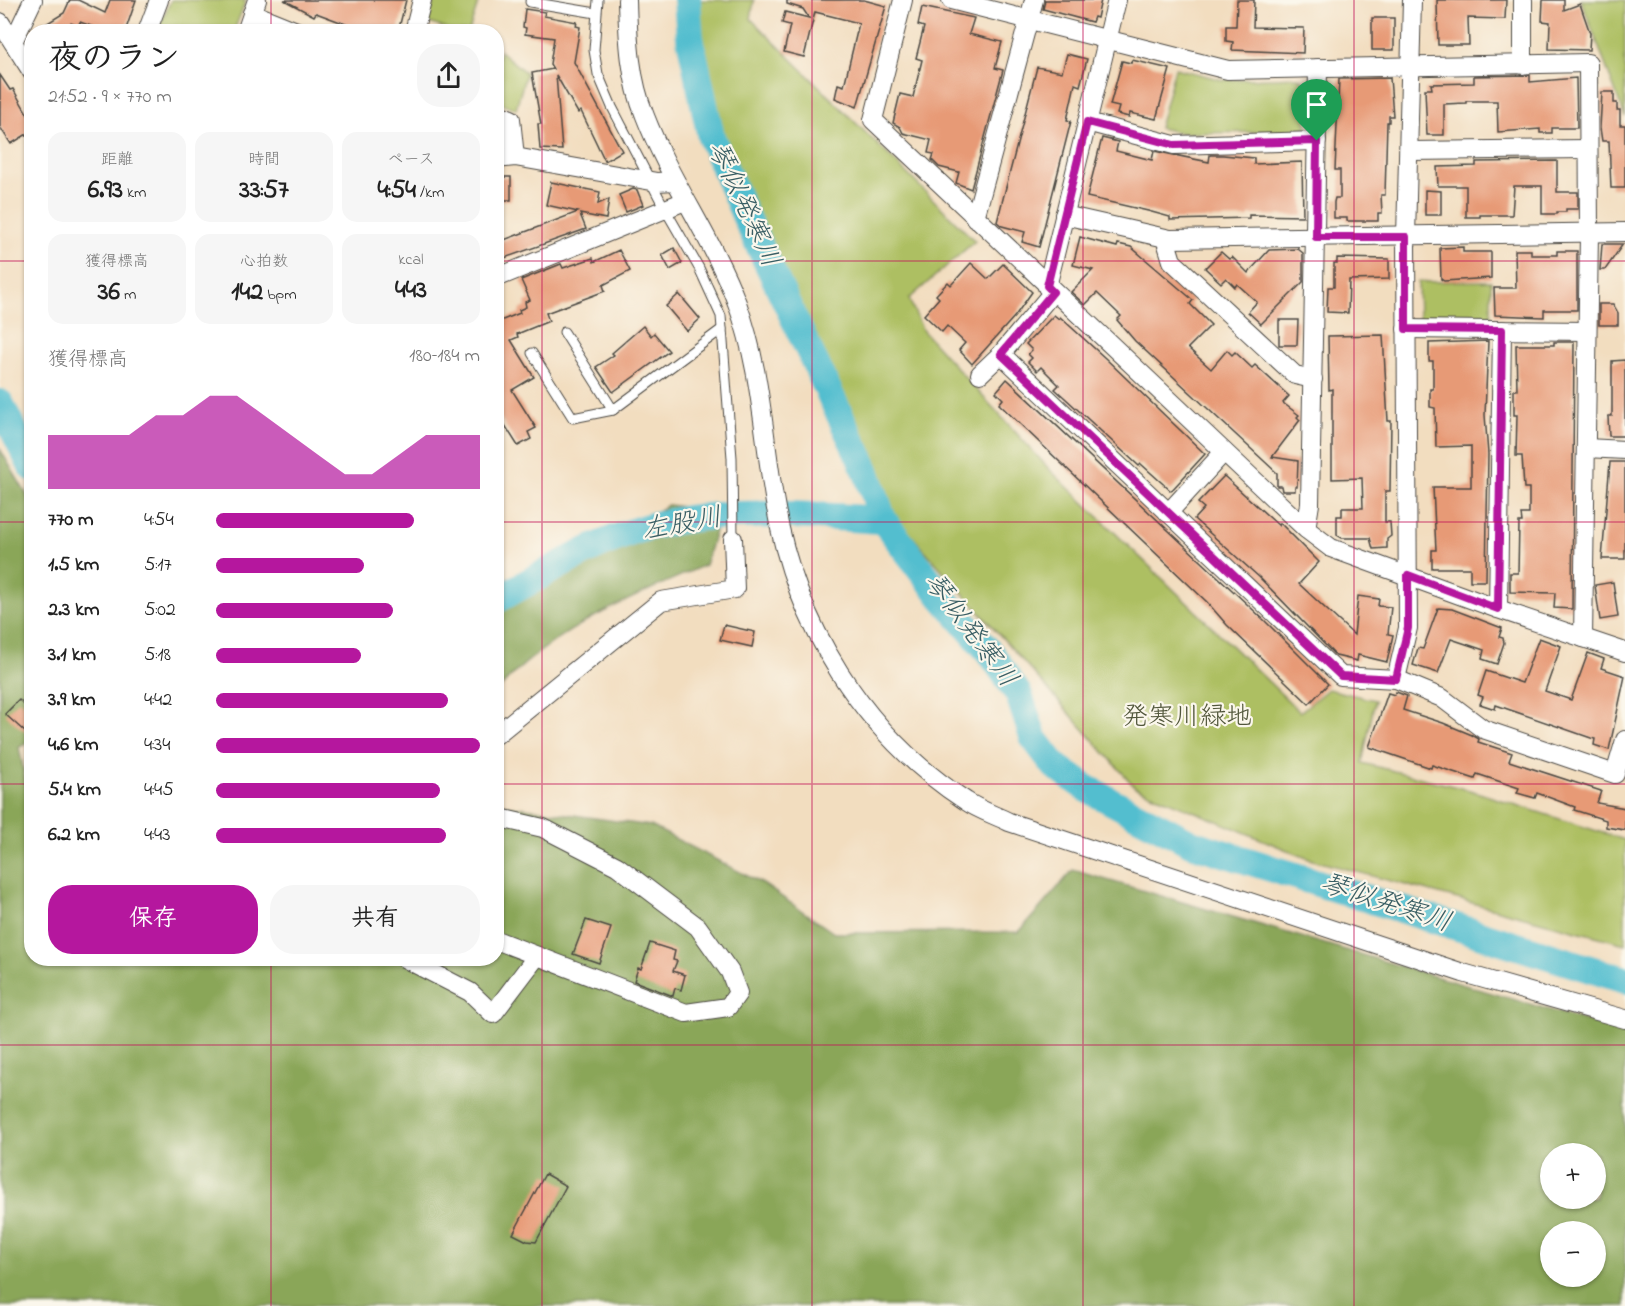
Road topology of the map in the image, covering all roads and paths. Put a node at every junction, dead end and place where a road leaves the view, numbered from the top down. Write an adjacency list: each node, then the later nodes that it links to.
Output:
1 (33, 0): 22 (street)
2 (159, 0): 17 (street)
3 (422, 0): 20 (street)
4 (598, 0): 14 (lane)
5 (627, 0): 35 (street)
6 (903, 0): 39 (street)
7 (951, 0): 15 (street)
8 (1034, 0): 15 (street)
9 (1117, 0): 21 (street)
10 (1412, 0): 25 (street)
11 (1523, 0): 24 (street)
12 (530, 2): 14 (lane)
13 (255, 6): 18 (street); 19 (street)
14 (596, 13): 34 (lane)
15 (1030, 20): 21 (street); 39 (street)
16 (0, 22): 22 (street)
17 (150, 24)
18 (249, 24)
19 (285, 24)
20 (416, 24)
21 (1108, 39): 26 (street); 28 (street)
22 (13, 42): 23 (street)
23 (24, 59)
24 (1523, 64): 25 (street); 30 (street)
25 (1410, 66): 26 (street); 31 (street)
26 (1318, 69): 29 (street)
27 (504, 116): 32 (street)
28 (1087, 122): 29 (street); 38 (street)
29 (1317, 141): 42 (street)
30 (1588, 149): 31 (street); 41 (street)
31 (1410, 151): 43 (street)
32 (515, 157): 33 (street); 34 (street)
33 (504, 158)
34 (650, 181): 35 (street); 37 (lane)
35 (675, 181): 36 (street)
36 (685, 201): 37 (street); 74 (street)
37 (664, 209): 45 (street); 47 (lane)
38 (1064, 216): 44 (street); 46 (street)
39 (975, 218): 46 (street)
40 (1625, 232): 41 (street)
41 (1589, 233): 43 (street); 50 (street)
42 (1316, 237): 43 (street); 44 (street); 55 (street)
43 (1406, 237): 48 (street)
44 (1165, 238): 55 (street)
45 (504, 275)
46 (1050, 289): 53 (street); 59 (street)
47 (722, 329): 56 (lane); 62 (lane)
48 (1406, 329): 49 (street); 63 (street)
49 (1502, 330): 50 (street); 64 (street)
50 (1587, 331): 57 (street)
51 (564, 332): 56 (lane)
52 (532, 353): 56 (lane)
53 (1001, 354): 54 (street); 60 (street)
54 (980, 374)
55 (1313, 379): 61 (street)
56 (613, 410)
57 (1586, 448): 58 (street); 65 (street)
58 (1625, 450)
59 (1224, 452): 60 (street); 61 (street)
60 (1168, 513): 67 (street)
61 (1306, 528): 63 (street)
62 (733, 540): 68 (street)
63 (1408, 575): 64 (street); 67 (street)
64 (1498, 609): 65 (street)
65 (1583, 638): 66 (street)
66 (1625, 652)
67 (1396, 679): 69 (street)
68 (504, 729)
69 (1625, 740)
70 (504, 819): 72 (street)
71 (504, 943): 72 (street)
72 (537, 956): 73 (street)
73 (420, 966)
74 (1625, 1019)

